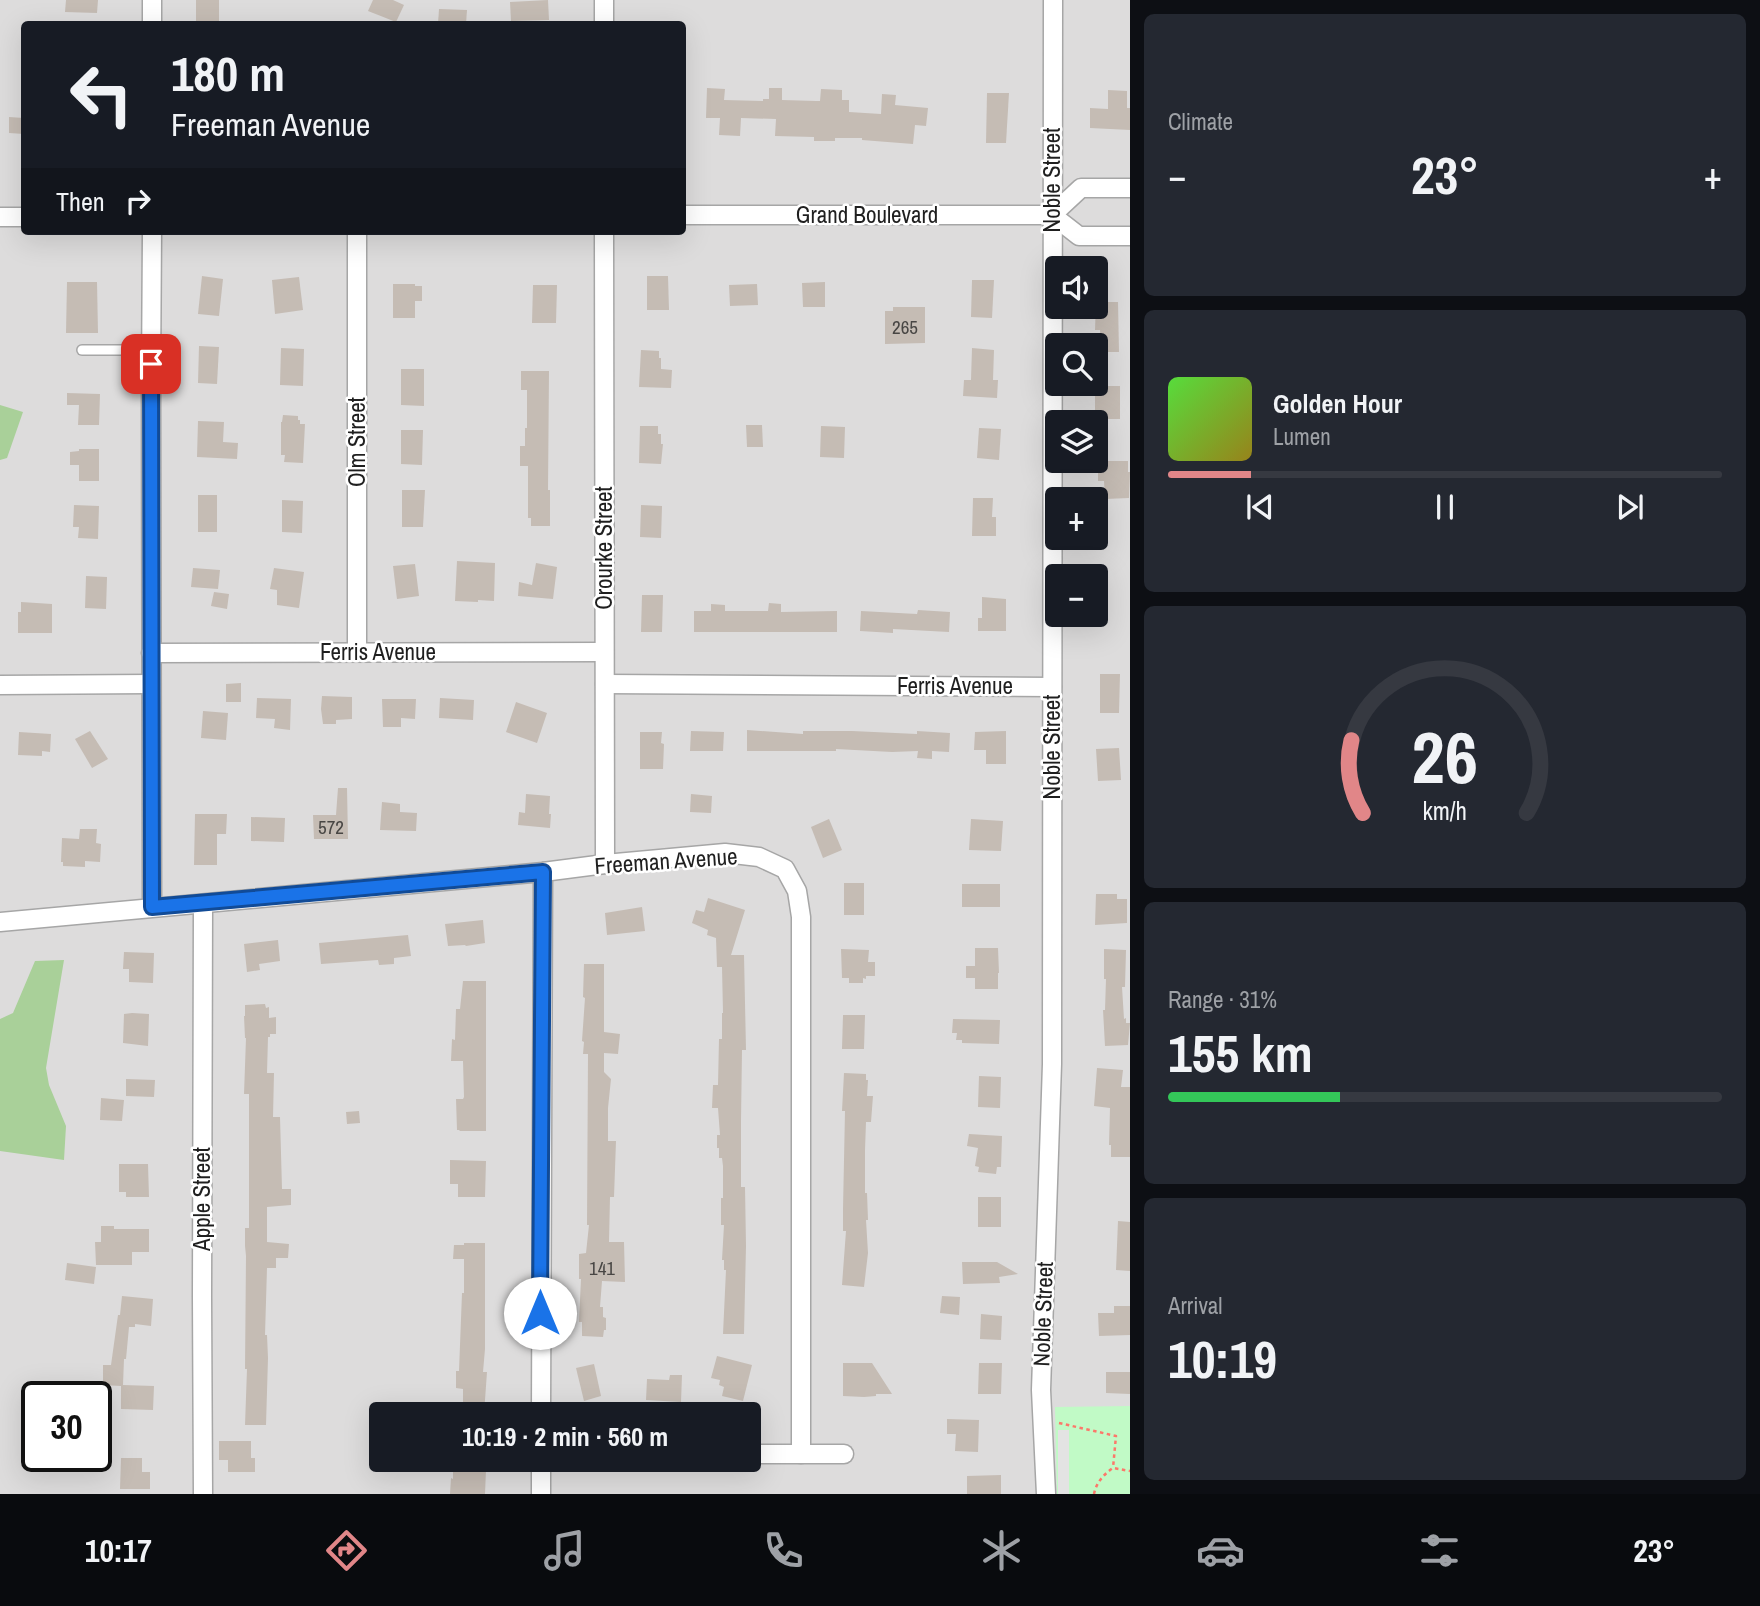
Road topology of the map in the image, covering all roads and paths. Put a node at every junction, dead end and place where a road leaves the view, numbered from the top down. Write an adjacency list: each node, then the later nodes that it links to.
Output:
1 (152, 0): 4 (street)
2 (604, 0): 5 (street)
3 (1052, 0): 8 (street, Noble Street)
4 (152, 21)
5 (604, 21)
6 (1130, 188): 8 (street)
7 (686, 215): 8 (street, Grand Boulevard)
8 (1052, 215): 14 (street); 23 (street, Noble Street)
9 (0, 217): 10 (street)
10 (21, 217)
11 (152, 235): 16 (street)
12 (357, 235): 17 (street, Olm Street)
13 (604, 235): 18 (street, Orourke Street)
14 (1130, 236)
15 (82, 350): 16 (lane)
16 (151, 350): 19 (street)
17 (356, 652): 18 (street, Ferris Avenue); 19 (street, Ferris Avenue)
18 (604, 652): 21 (street, Orourke Street)
19 (151, 653): 20 (street)
20 (152, 684): 22 (street); 27 (street)
21 (605, 684): 23 (street, Ferris Avenue); 24 (street, Orourke Street)
22 (0, 685)
23 (1052, 687): 30 (street, Noble Street)
24 (605, 864): 25 (street, Freeman Avenue); 32 (street, Freeman Avenue)
25 (543, 872): 26 (street, Freeman Avenue); 29 (street)
26 (203, 904): 27 (street, Freeman Avenue); 37 (street, Apple Street)
27 (152, 907): 28 (street, Freeman Avenue)
28 (0, 922)
29 (541, 1402)
30 (1042, 1420): 34 (path); 39 (street, Noble Street)
31 (761, 1454): 32 (street)
32 (801, 1454): 33 (street)
33 (844, 1454)
34 (1113, 1468): 35 (path); 40 (path)
35 (1130, 1471)
36 (541, 1472): 38 (street)
37 (203, 1494)
38 (541, 1494)
39 (1046, 1494)
40 (1094, 1494)

